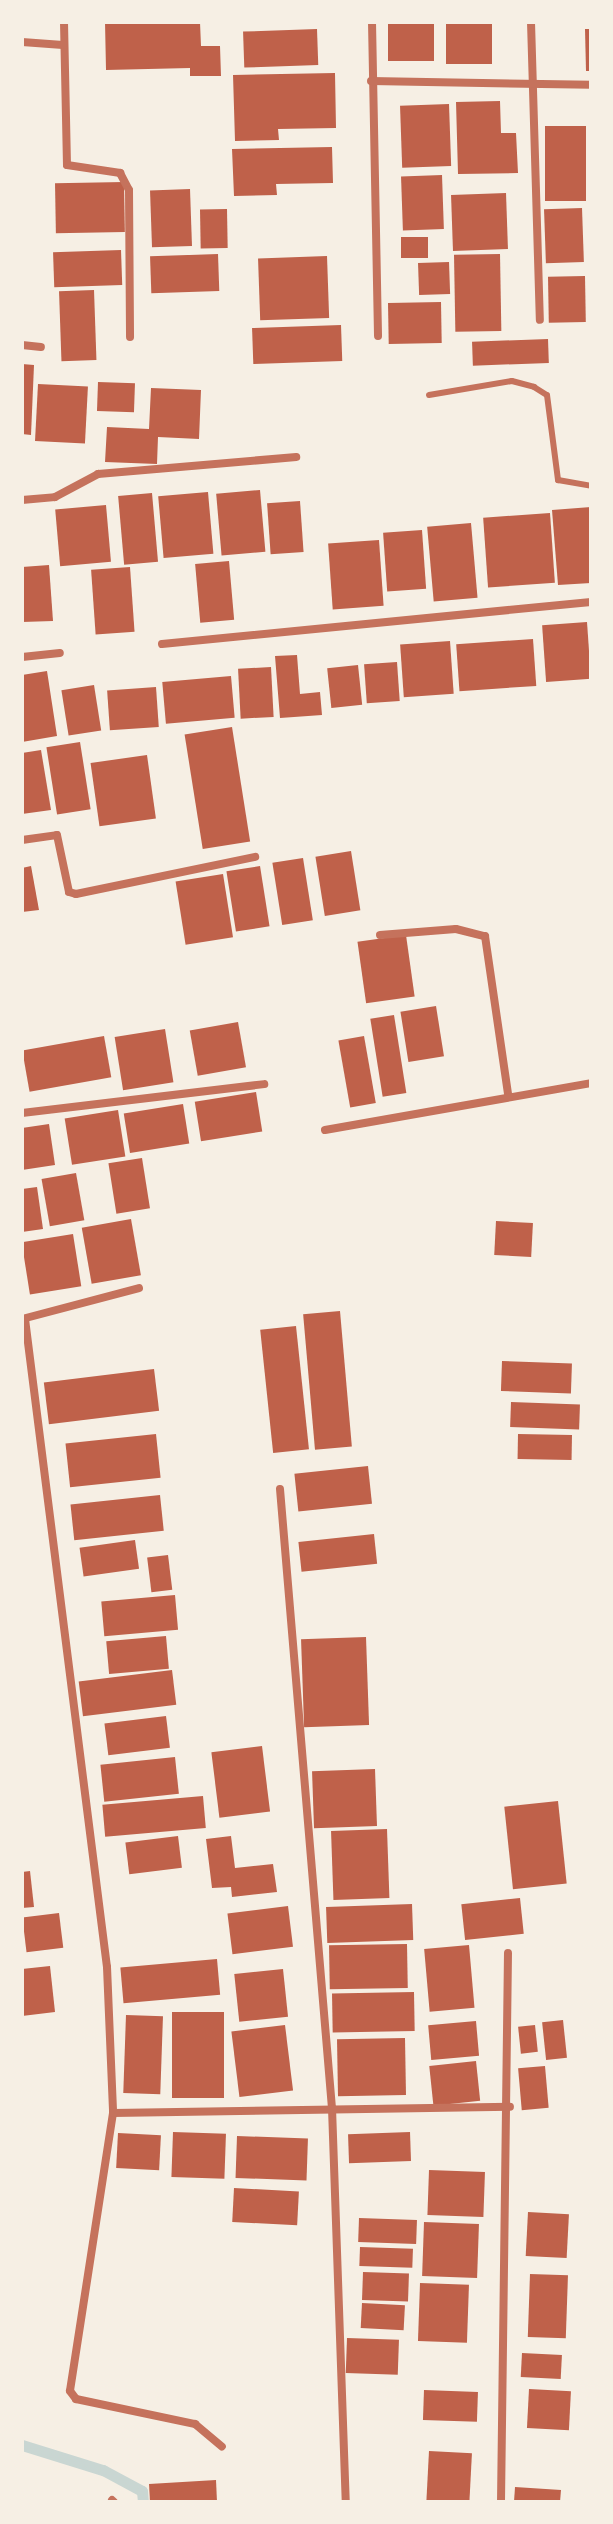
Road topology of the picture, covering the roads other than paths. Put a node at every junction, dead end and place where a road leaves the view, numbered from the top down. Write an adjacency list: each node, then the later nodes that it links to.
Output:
1 (64, 22): 5 (street)
2 (372, 22): 6 (street)
3 (531, 22): 7 (street)
4 (22, 42): 5 (street)
5 (63, 45): 11 (street)
6 (371, 81): 7 (street); 10 (street)
7 (535, 84): 8 (street); 9 (street)
8 (591, 85)
9 (540, 320)
10 (378, 336)
11 (130, 337)
12 (22, 345): 13 (street)
13 (41, 347)
14 (429, 395): 16 (lane)
15 (296, 457): 17 (street)
16 (591, 486)
17 (22, 500)
18 (591, 602): 19 (street)
19 (162, 644)
20 (60, 653): 21 (street)
21 (22, 657)
22 (22, 840): 23 (street)
23 (255, 857)
24 (380, 935): 27 (street)
25 (591, 1083): 27 (street)
26 (264, 1084): 28 (street)
27 (508, 1094): 29 (street)
28 (22, 1113)
29 (325, 1130)
30 (139, 1288): 31 (street)
31 (23, 1319): 36 (street)
32 (280, 1489): 35 (street)
33 (508, 1953): 34 (street)
34 (510, 2107): 35 (street); 39 (street)
35 (332, 2108): 36 (street); 38 (street)
36 (113, 2113): 37 (street)
37 (222, 2447)
38 (346, 2502)
39 (501, 2502)

